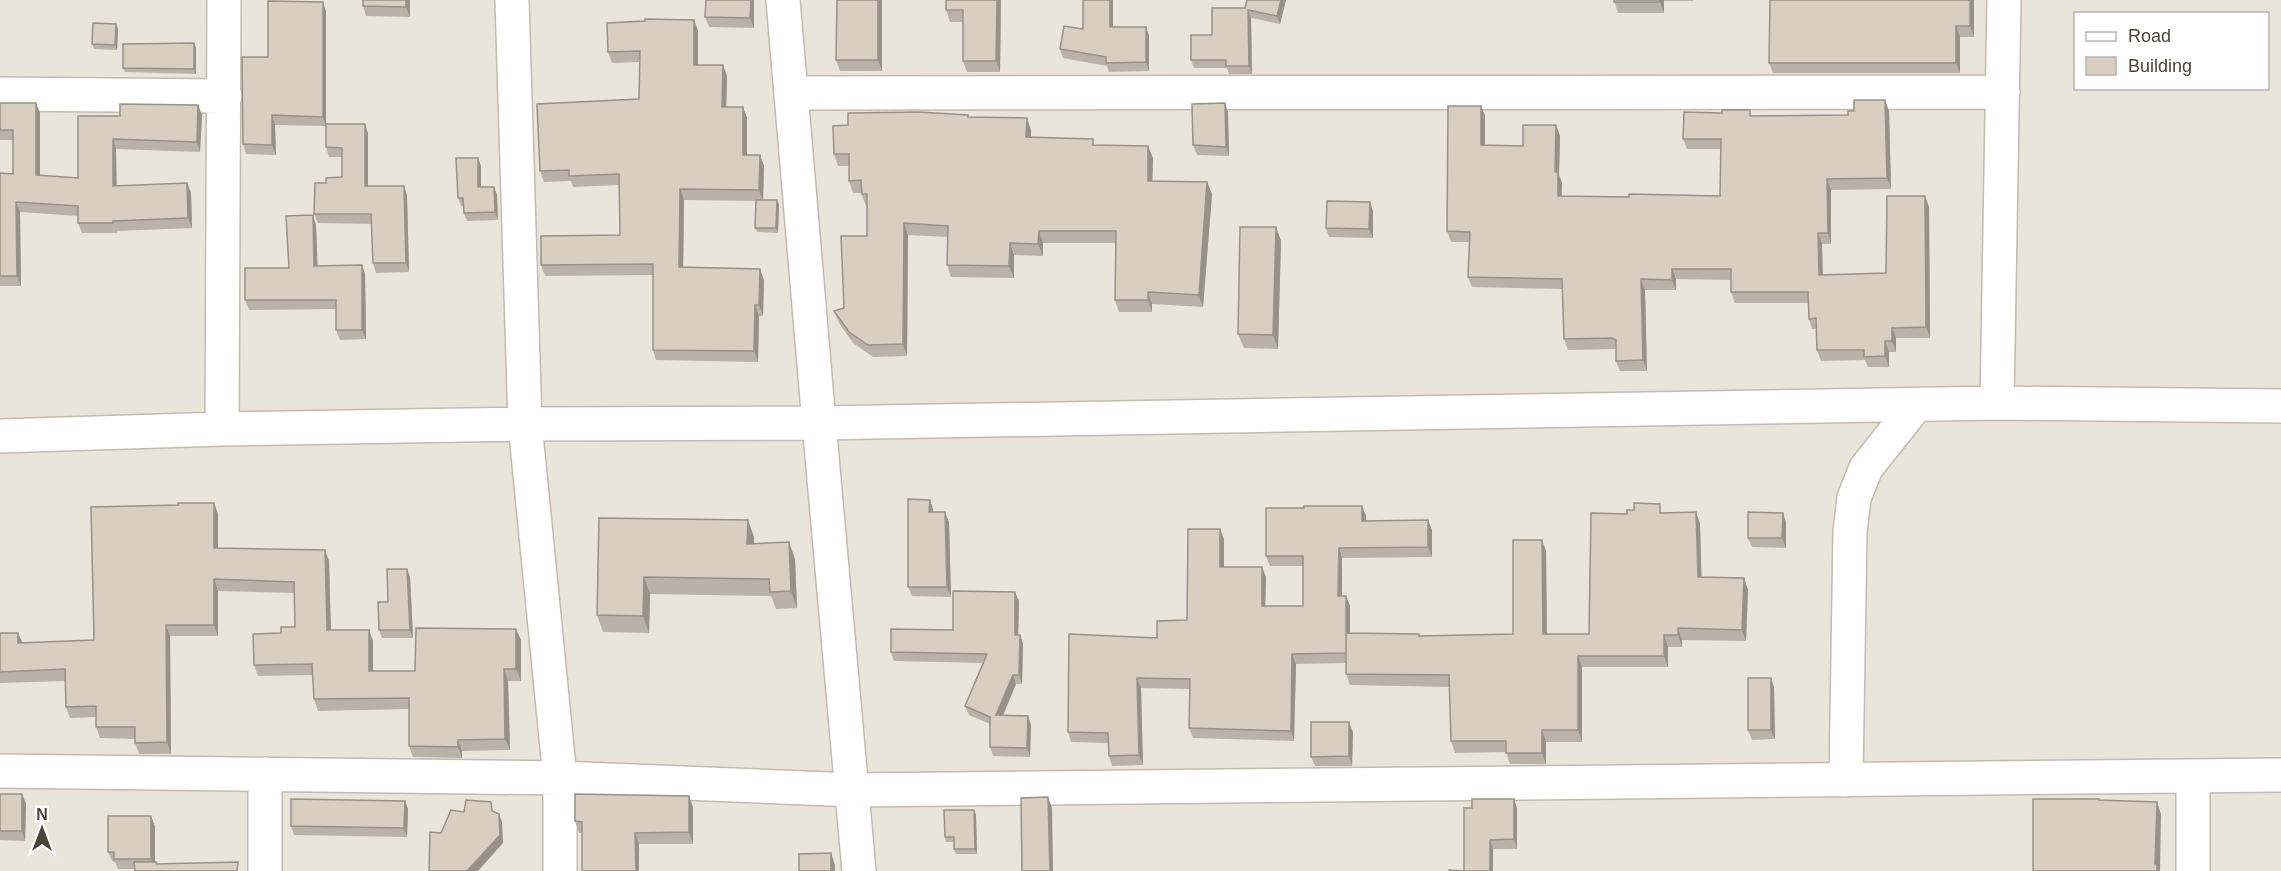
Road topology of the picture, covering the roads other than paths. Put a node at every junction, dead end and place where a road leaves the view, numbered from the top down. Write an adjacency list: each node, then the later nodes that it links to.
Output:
1 (224, 0): 8 (street)
2 (512, 0): 13 (street)
3 (783, 0): 6 (street)
4 (2004, 0): 5 (street)
5 (2003, 92): 6 (street); 9 (street)
6 (791, 93): 12 (street)
7 (0, 94): 8 (street)
8 (225, 96): 14 (street)
9 (1997, 403): 10 (street); 11 (street)
10 (1916, 405): 12 (street); 21 (street)
11 (2281, 406)
12 (819, 423): 13 (street); 22 (street)
13 (525, 424): 14 (street); 20 (street)
14 (222, 429): 15 (street)
15 (0, 436)
16 (0, 771): 17 (street)
17 (265, 774): 20 (street); 23 (street)
18 (2193, 776): 19 (street); 21 (street); 26 (street)
19 (2281, 776)
20 (560, 778): 22 (street); 24 (street)
21 (1846, 780): 22 (street)
22 (853, 790): 25 (street)
23 (265, 871)
24 (560, 871)
25 (859, 871)
26 (2193, 871)

